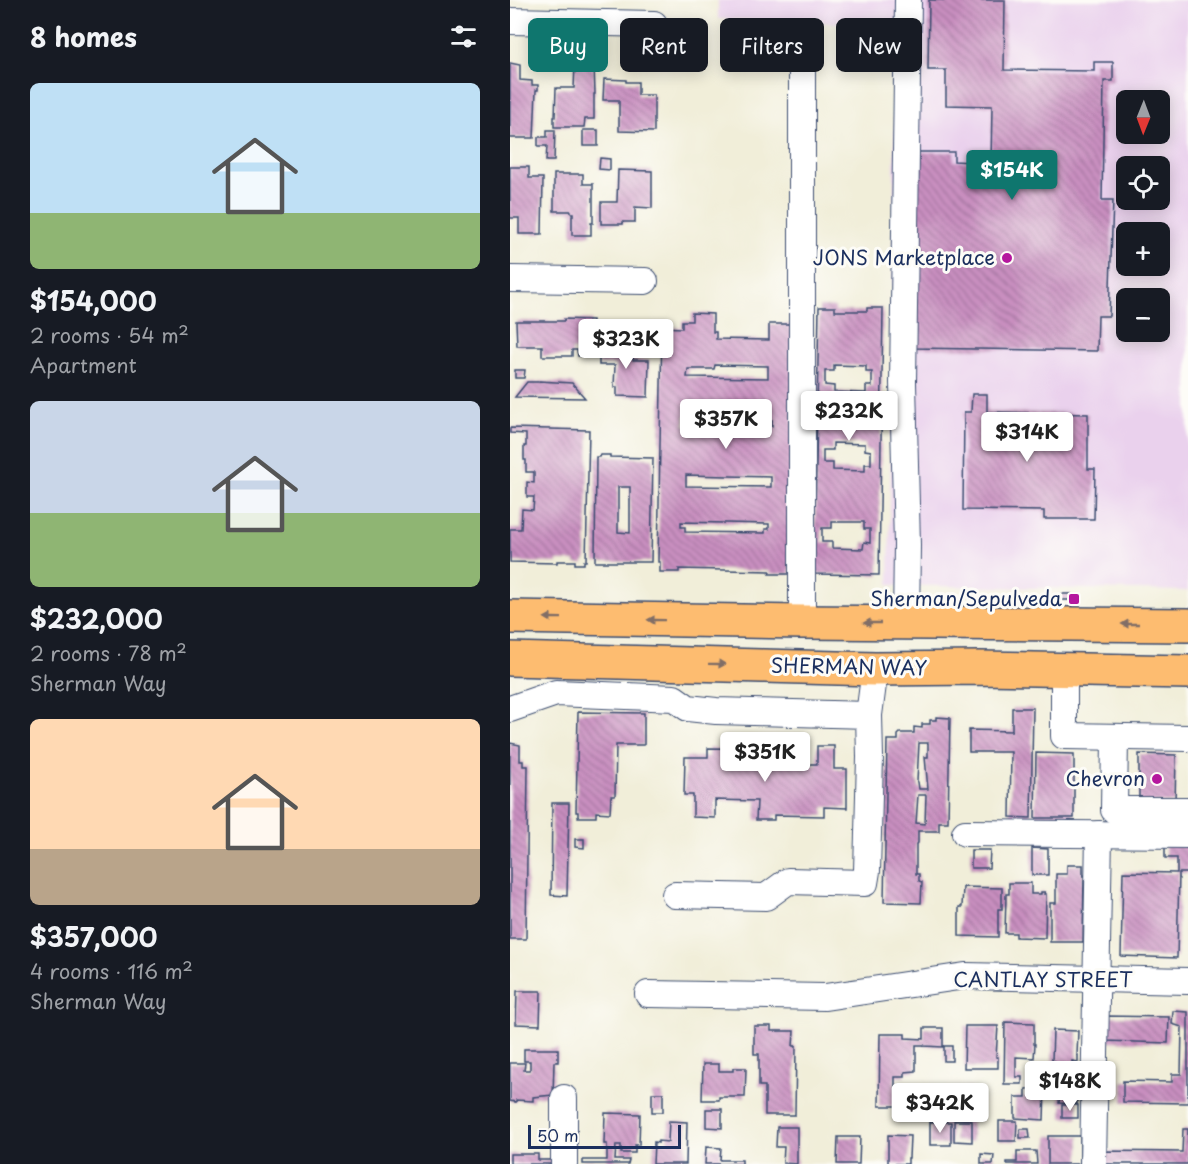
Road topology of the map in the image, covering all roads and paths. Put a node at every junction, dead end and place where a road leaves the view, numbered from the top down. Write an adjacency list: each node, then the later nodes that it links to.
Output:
1 (908, 0): 10 (street)
2 (510, 21): 3 (street)
3 (620, 23)
4 (802, 72): 9 (street)
5 (510, 279): 6 (street)
6 (645, 281)
7 (510, 617): 8 (main road, one-way to 7)
8 (595, 619): 9 (main road, one-way to 8); 13 (main road)
9 (802, 622): 10 (main road, one-way to 9)
10 (906, 623): 11 (main road, one-way to 10)
11 (1188, 625)
12 (510, 660): 13 (main road, SHERMAN WAY)
13 (595, 661): 14 (main road, SHERMAN WAY)
14 (676, 663): 15 (main road, SHERMAN WAY, one-way to 15); 18 (street)
15 (875, 669): 16 (main road, SHERMAN WAY); 20 (street)
16 (1064, 670): 17 (main road, SHERMAN WAY); 21 (street)
17 (1188, 672)
18 (674, 698): 19 (street); 20 (street)
19 (510, 709)
20 (869, 715): 27 (street)
21 (1115, 737): 22 (street); 23 (street)
22 (1188, 738)
23 (1188, 810)
24 (965, 833): 25 (street)
25 (1099, 834): 26 (street); 28 (street)
26 (1188, 834)
27 (675, 895)
28 (1097, 979): 29 (street, CANTLAY STREET); 30 (street, CANTLAY STREET); 33 (street)
29 (1188, 981)
30 (648, 994)
31 (564, 1098): 32 (street)
32 (564, 1164)
33 (1093, 1164)

